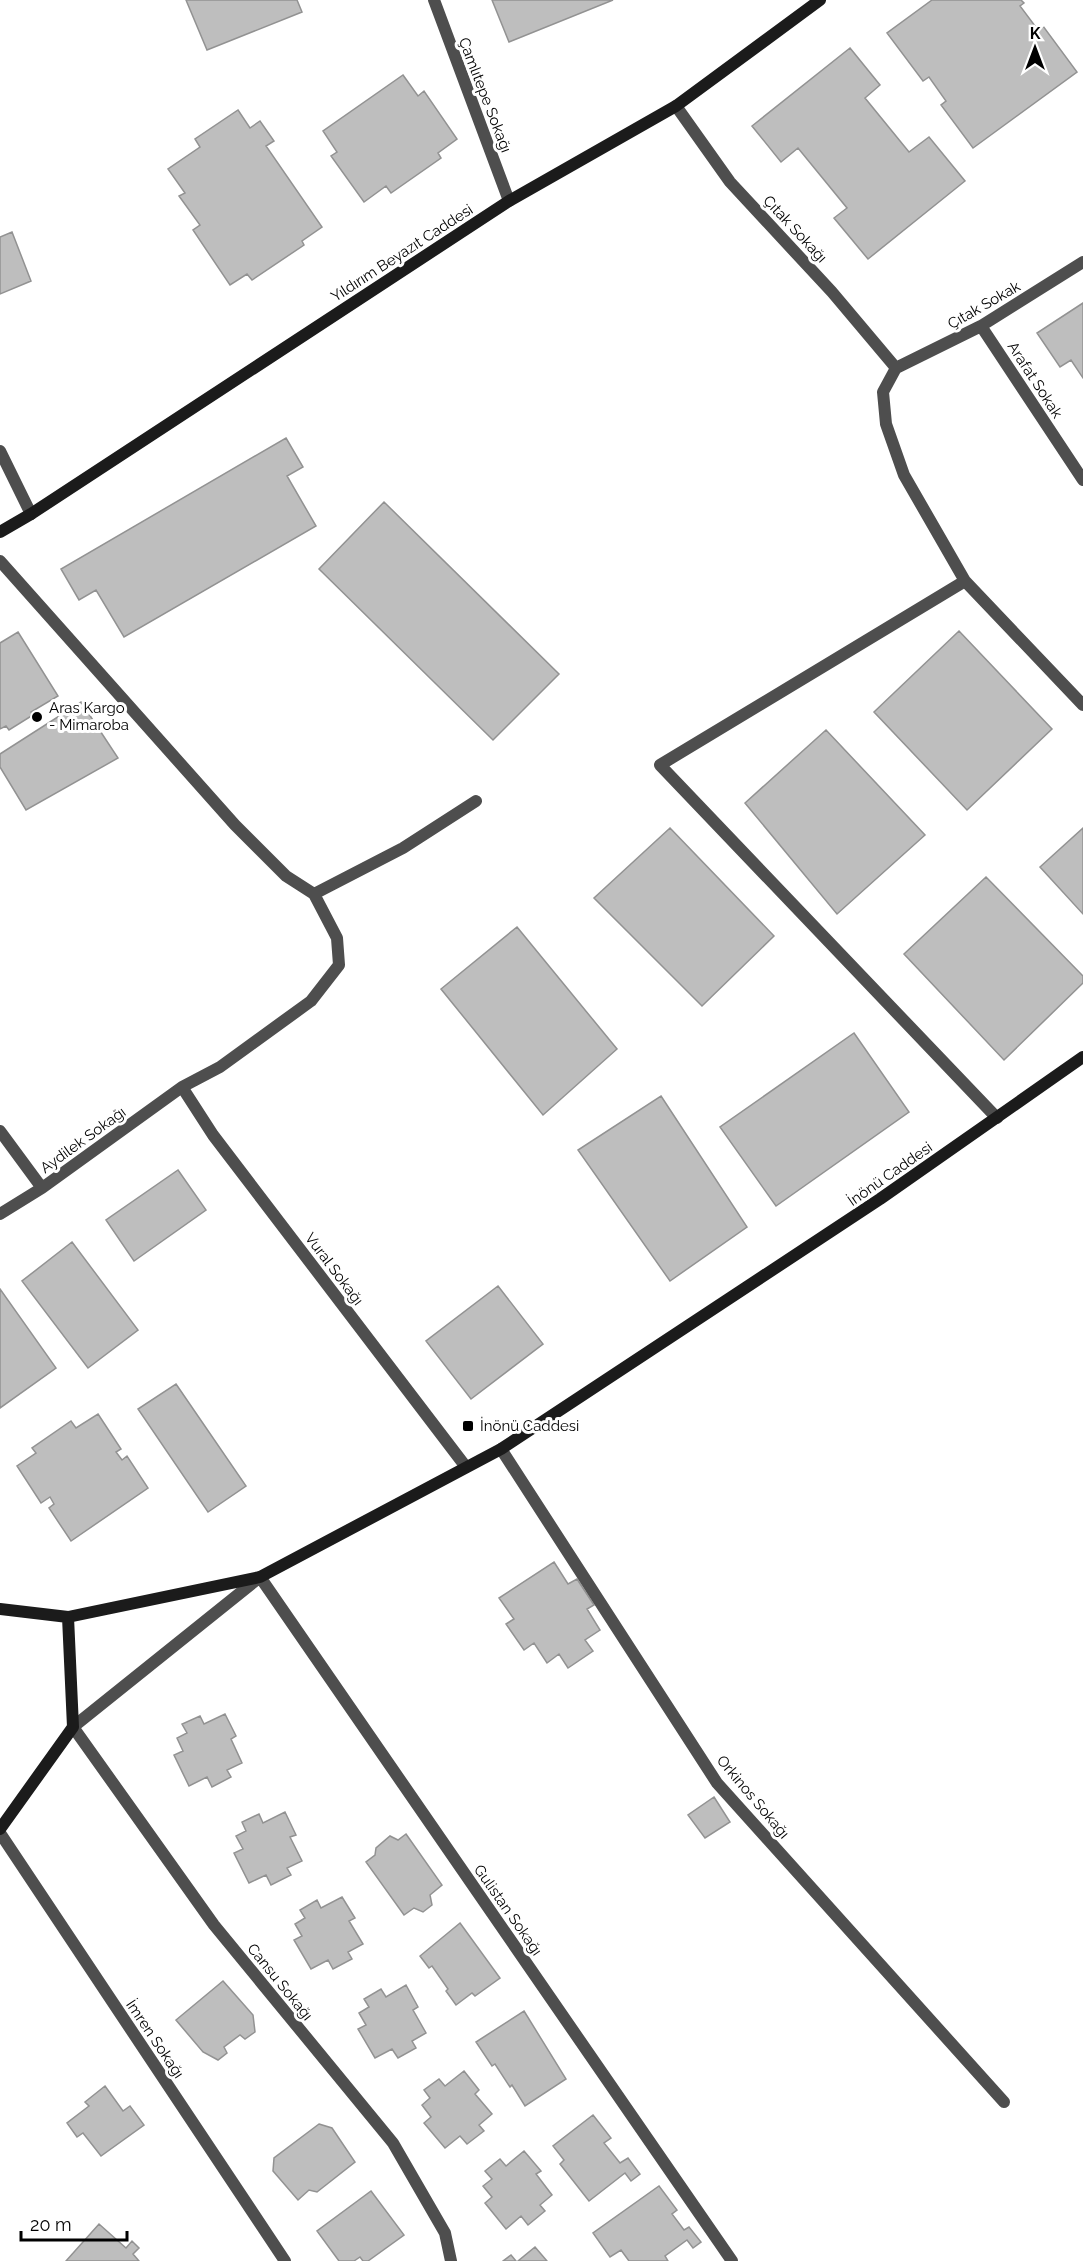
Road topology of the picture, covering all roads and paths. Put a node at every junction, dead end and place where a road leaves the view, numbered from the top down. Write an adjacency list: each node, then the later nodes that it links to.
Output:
1 (434, 0): 4 (street, Çamlıtepe Sokağı)
2 (820, 0): 3 (main road, Yıldırım Beyazıt Caddesi)
3 (676, 106): 4 (main road, Yıldırım Beyazıt Caddesi); 7 (street, Çıtak Sokağı)
4 (509, 201): 10 (main road, Yıldırım Beyazıt Caddesi)
5 (1083, 262): 6 (street, Çıtak Sokak)
6 (981, 326): 7 (street, Çıtak Sokak); 9 (street, Arafat Sokak)
7 (896, 368): 13 (street)
8 (0, 451): 10 (street)
9 (1083, 480)
10 (31, 514): 11 (main road, Yıldırım Beyazıt Caddesi)
11 (0, 532)
12 (0, 561): 16 (street)
13 (965, 581): 14 (street); 19 (street)
14 (1083, 705)
15 (476, 801): 16 (street)
16 (314, 894): 18 (street, Aydilek Sokağı)
17 (1083, 1057): 19 (main road, İnönü Caddesi)
18 (182, 1087): 21 (street, Aydilek Sokağı); 24 (street, Vural Sokağı)
19 (997, 1118): 23 (main road, İnönü Caddesi)
20 (0, 1131): 21 (street)
21 (42, 1188): 22 (street, Aydilek Sokağı)
22 (0, 1214)
23 (501, 1449): 24 (main road, İnönü Caddesi); 30 (street, Orkinos Sokağı)
24 (465, 1467): 25 (main road, İnönü Caddesi)
25 (260, 1577): 27 (main road, İnönü Caddesi); 28 (street); 33 (street, Gulistan Sokağı)
26 (0, 1609): 27 (main road, İnönü Caddesi)
27 (68, 1617): 28 (main road)
28 (73, 1727): 29 (main road); 32 (street, Cansu Sokağı)
29 (0, 1831): 31 (street, İmren Sokağı)
30 (1004, 2102)
31 (285, 2261)
32 (451, 2261)
33 (732, 2261)

